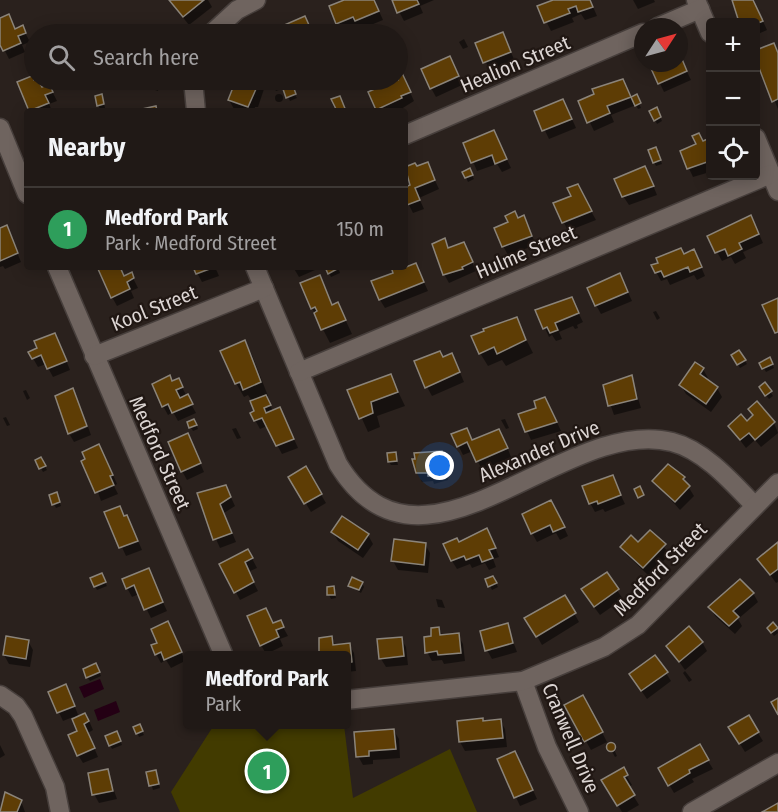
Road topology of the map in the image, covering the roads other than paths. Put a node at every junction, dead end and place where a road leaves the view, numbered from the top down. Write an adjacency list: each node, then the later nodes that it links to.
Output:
1 (256, 0): 5 (street)
2 (698, 4): 3 (street); 4 (street)
3 (674, 18)
4 (706, 22)
5 (222, 24)
6 (634, 37): 10 (street, Healion Street)
7 (194, 90): 8 (street)
8 (196, 108)
9 (0, 128): 13 (street)
10 (408, 134)
11 (760, 148): 12 (street)
12 (774, 182): 18 (street, Hulme Street)
13 (24, 187)
14 (58, 270): 17 (street, Medford Street)
15 (256, 270): 16 (street, Alexander Drive)
16 (264, 288): 17 (street, Kool Street); 18 (street, Alexander Drive)
17 (94, 356): 21 (street, Medford Street)
18 (299, 372): 20 (street, Alexander Drive)
19 (778, 483): 20 (street, Medford Street)
20 (754, 505): 22 (street, Medford Street)
21 (222, 651)
22 (523, 681): 24 (street, Medford Street); 27 (street, Cranwell Drive)
23 (0, 695): 26 (street)
24 (351, 699)
25 (778, 763): 28 (street)
26 (60, 812)
27 (579, 812)
28 (692, 812)

